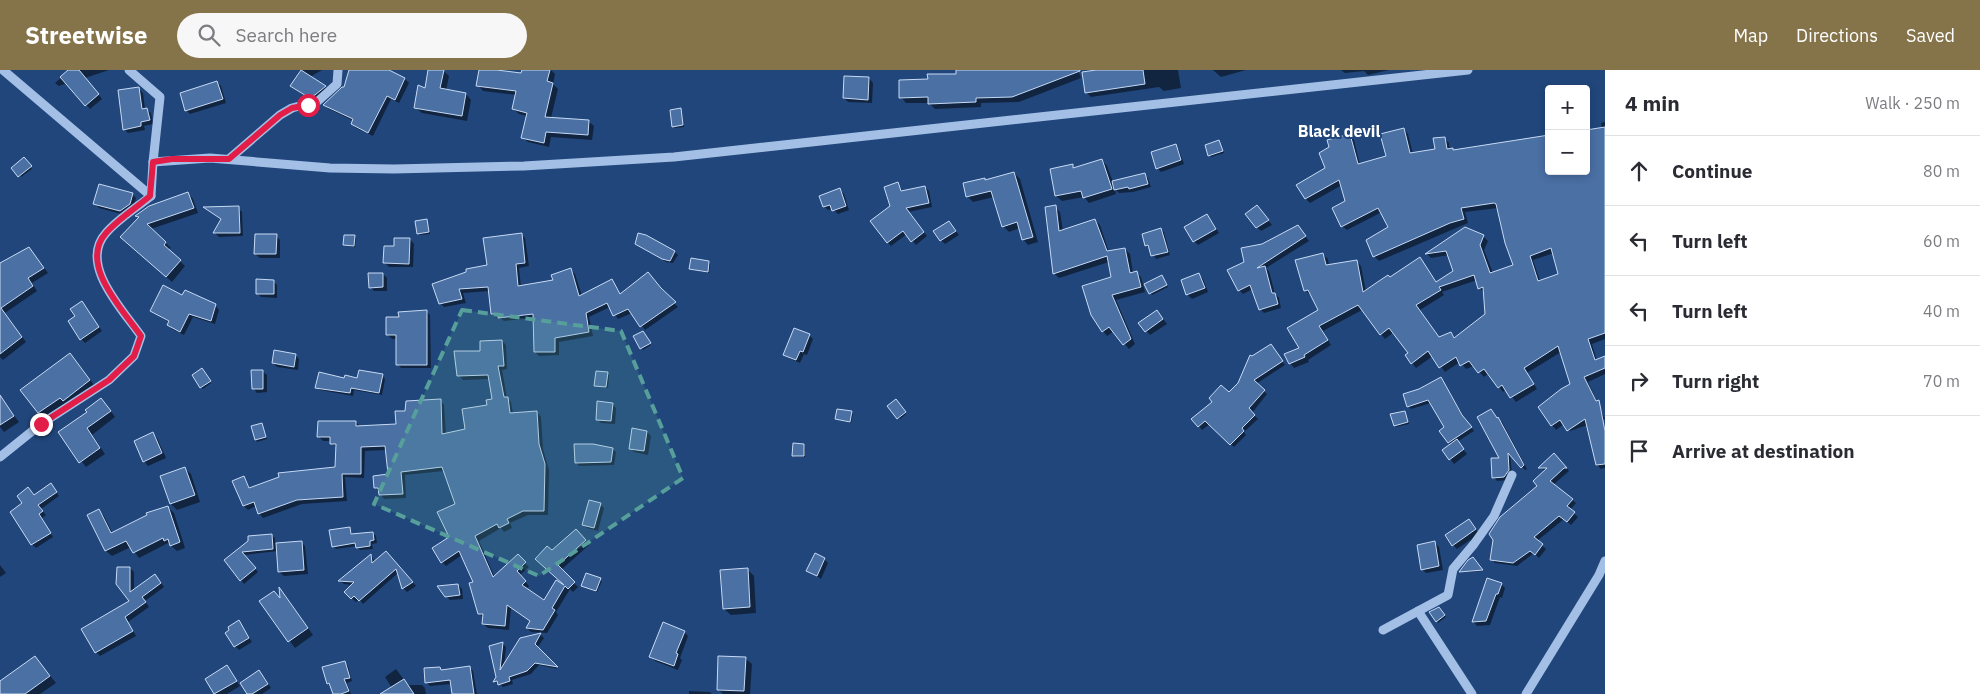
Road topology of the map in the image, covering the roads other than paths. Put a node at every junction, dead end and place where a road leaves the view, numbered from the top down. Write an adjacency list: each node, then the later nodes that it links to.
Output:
1 (3, 70): 7 (street)
2 (129, 70): 6 (street)
3 (338, 70): 5 (street)
4 (1468, 70): 5 (street)
5 (229, 159): 6 (street)
6 (153, 162): 7 (street)
7 (150, 196): 8 (street)
8 (0, 457)
9 (1512, 475): 11 (street)
10 (1605, 561): 14 (street)
11 (1418, 611): 12 (street); 13 (street)
12 (1383, 630)
13 (1472, 694)
14 (1526, 694)

